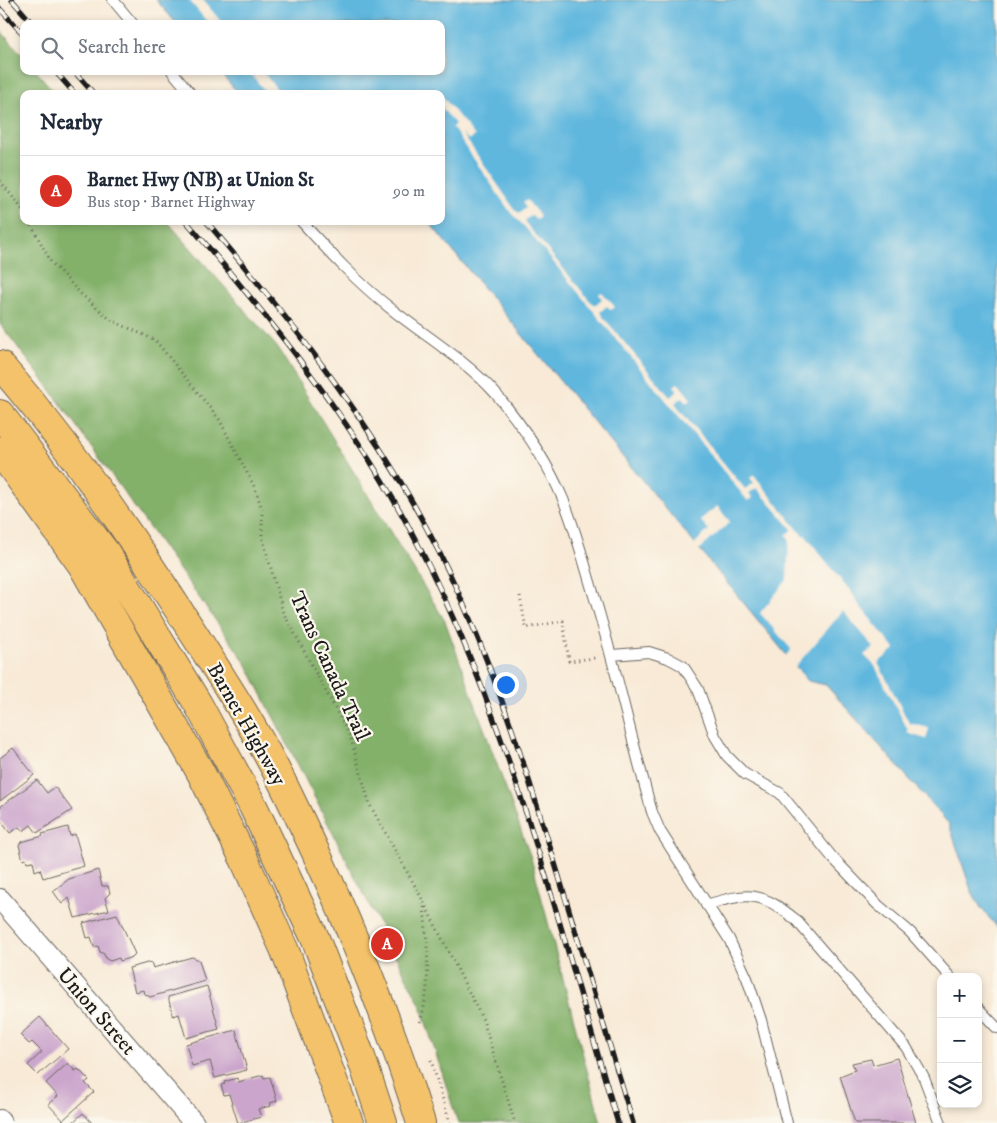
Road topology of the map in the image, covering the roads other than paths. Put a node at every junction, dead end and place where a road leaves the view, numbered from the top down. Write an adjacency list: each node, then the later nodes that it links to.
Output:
1 (113, 0): 2 (lane)
2 (130, 20)
3 (175, 75): 4 (lane)
4 (188, 90)
5 (305, 225): 9 (lane)
6 (0, 365): 18 (main road, Barnet Highway)
7 (0, 414): 17 (main road)
8 (0, 451): 16 (main road)
9 (612, 655): 11 (lane); 12 (lane)
10 (0, 900): 15 (street, Union Street)
11 (706, 905): 19 (lane); 20 (lane)
12 (946, 973)
13 (982, 1012): 14 (lane)
14 (997, 1028)
15 (194, 1123)
16 (349, 1123)
17 (383, 1123)
18 (421, 1123)
19 (787, 1123)
20 (941, 1123)

